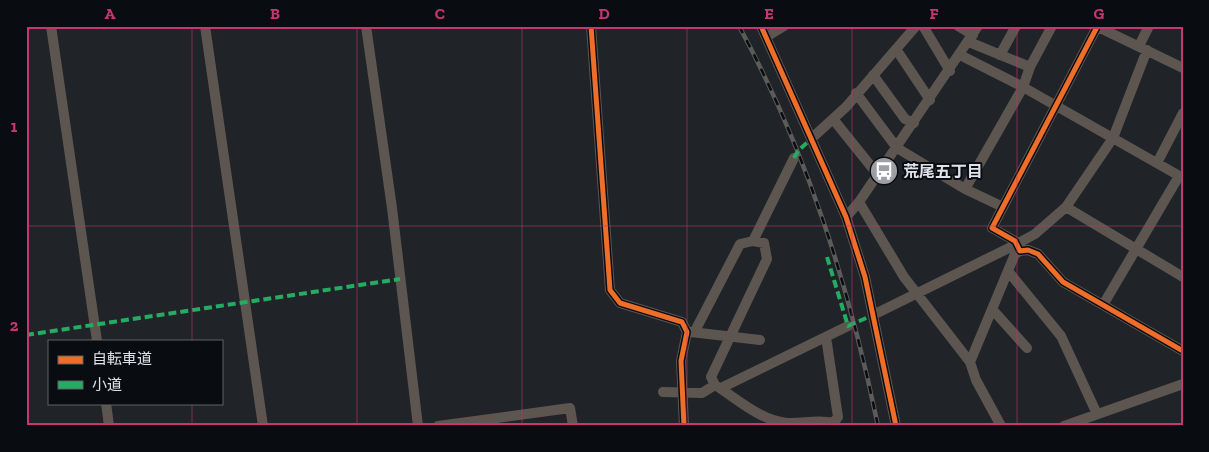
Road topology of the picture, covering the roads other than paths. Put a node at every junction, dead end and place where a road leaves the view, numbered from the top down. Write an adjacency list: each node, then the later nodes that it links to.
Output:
1 (51, 26): 57 (street)
2 (205, 26): 70 (street)
3 (366, 26): 71 (street)
4 (592, 26): 54 (street)
5 (762, 26): 15 (street)
6 (784, 26): 15 (street)
7 (916, 26): 17 (street)
8 (923, 26): 22 (street)
9 (958, 26): 14 (street)
10 (1016, 26): 18 (street)
11 (1052, 26): 20 (street)
12 (1149, 26): 16 (street)
13 (1099, 27): 16 (street); 27 (street)
14 (973, 34): 18 (street); 19 (street)
15 (766, 37): 32 (street)
16 (1143, 48): 21 (street); 33 (street)
17 (896, 49): 23 (street); 26 (street)
18 (1000, 54): 20 (street)
19 (960, 55): 22 (street); 24 (street)
20 (1030, 67): 24 (street)
21 (1183, 68)
22 (950, 71): 26 (street)
23 (873, 74): 25 (street); 30 (street)
24 (1023, 87): 27 (street); 39 (street)
25 (856, 93): 29 (street); 34 (street)
26 (930, 100): 30 (street)
27 (1056, 106): 33 (street); 41 (street)
28 (1183, 113): 31 (street)
29 (832, 119): 32 (street); 37 (street)
30 (914, 123): 34 (street)
31 (1180, 126): 36 (street)
32 (812, 138): 43 (street)
33 (1113, 138): 36 (street); 42 (street)
34 (897, 148): 37 (street); 39 (street)
35 (794, 158): 44 (street)
36 (1156, 163): 38 (street)
37 (878, 175): 40 (street)
38 (1181, 177): 46 (street)
39 (965, 189): 41 (street)
40 (859, 202): 43 (street); 49 (street)
41 (1003, 207): 45 (street)
42 (1066, 207): 45 (street); 46 (street)
43 (846, 217): 52 (street)
44 (753, 241): 54 (street); 55 (street)
45 (1018, 247): 47 (street); 49 (street); 50 (street)
46 (1136, 249): 48 (street); 50 (street)
47 (1008, 271): 51 (street); 67 (street)
48 (1183, 277)
49 (918, 294): 52 (street); 61 (street)
50 (1103, 305): 60 (street)
51 (992, 309): 59 (street); 61 (street)
52 (873, 315): 75 (street)
53 (848, 326): 56 (street)
54 (691, 332): 55 (street); 65 (street)
55 (730, 336): 58 (street); 63 (street)
56 (826, 337): 63 (street); 68 (street)
57 (97, 340)
58 (760, 340)
59 (1027, 348)
60 (1183, 351)
61 (970, 362): 76 (street)
62 (1183, 384): 67 (street)
63 (718, 386): 65 (street); 68 (street)
64 (663, 392): 65 (street)
65 (683, 392): 74 (street)
66 (106, 404): 69 (street)
67 (1097, 414): 77 (street)
68 (834, 424)
69 (109, 426)
70 (263, 426)
71 (418, 426)
72 (438, 426): 73 (street)
73 (572, 426)
74 (684, 426)
75 (896, 426)
76 (1001, 426)
77 (1064, 426)

